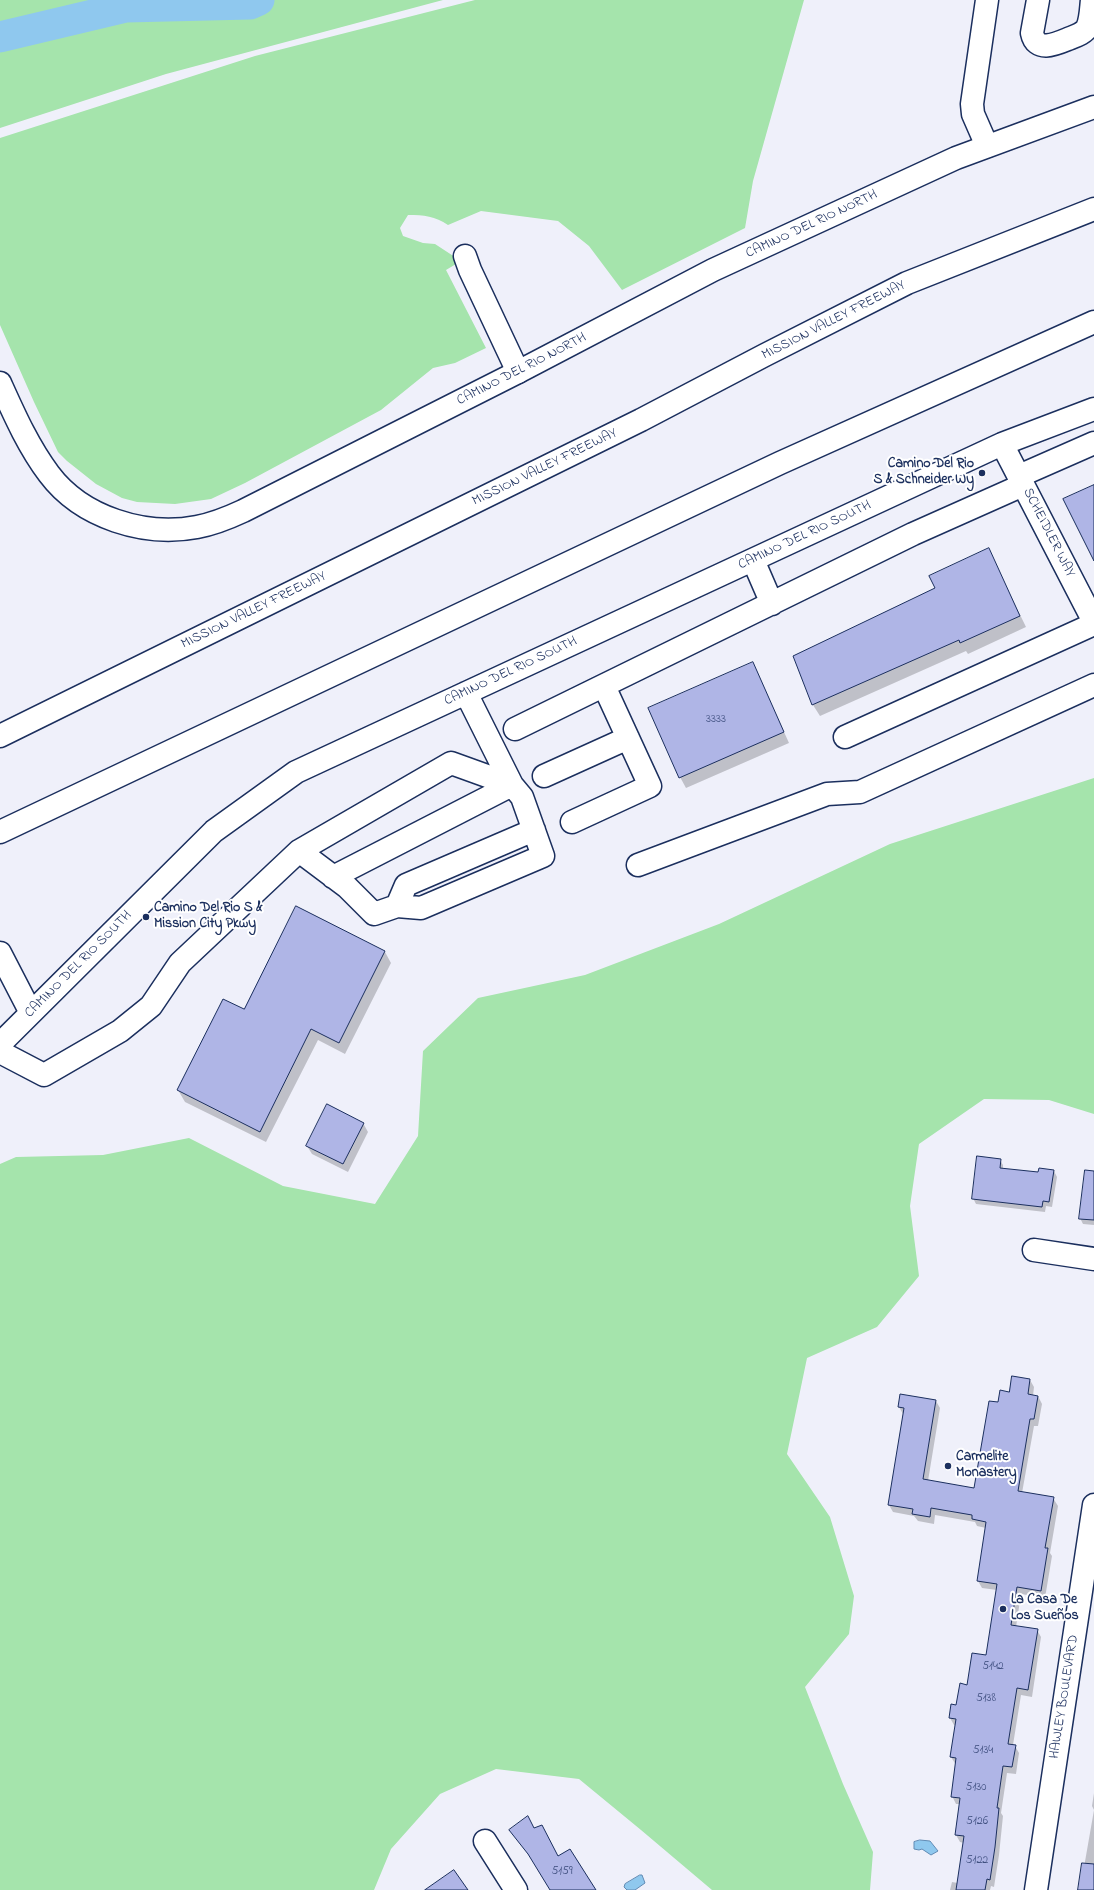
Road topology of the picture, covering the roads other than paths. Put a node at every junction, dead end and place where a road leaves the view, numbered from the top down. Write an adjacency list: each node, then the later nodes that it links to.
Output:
1 (987, 0): 5 (main road)
2 (1038, 0): 3 (main road)
3 (1092, 0)
4 (1094, 107): 5 (main road, CAMINO DEL RIO NORTH)
5 (987, 146): 9 (main road, CAMINO DEL RIO NORTH)
6 (1094, 209): 22 (main road, MISSION VALLEY FREEWAY)
7 (465, 256): 9 (main road)
8 (1094, 322): 28 (main road)
9 (518, 372): 10 (main road, CAMINO DEL RIO NORTH)
10 (0, 383)
11 (1094, 408): 13 (main road, CAMINO DEL RIO SOUTH)
12 (1094, 443): 14 (main road)
13 (1002, 444): 14 (main road, SCHEIDLER WAY); 15 (main road, CAMINO DEL RIO SOUTH)
14 (1021, 481): 16 (main road); 17 (main road, SCHEIDLER WAY)
15 (753, 560): 16 (main road); 20 (main road, CAMINO DEL RIO SOUTH)
16 (772, 604): 19 (main road)
17 (1094, 623): 23 (main road)
18 (1094, 685): 30 (main road)
19 (604, 686): 21 (main road); 24 (main road)
20 (466, 693): 26 (main road); 33 (main road, CAMINO DEL RIO SOUTH)
21 (516, 729)
22 (0, 736)
23 (845, 737)
24 (628, 738): 25 (main road); 27 (main road)
25 (544, 776)
26 (512, 785): 29 (main road); 31 (main road); 31 (main road)
27 (572, 822)
28 (0, 832)
29 (299, 851): 31 (main road); 35 (main road)
30 (638, 865)
31 (333, 877)
32 (0, 953): 33 (main road)
33 (30, 1013): 34 (main road, CAMINO DEL RIO SOUTH)
34 (0, 1044)
35 (0, 1052)
36 (1034, 1250): 37 (main road)
37 (1094, 1259)
38 (1094, 1505): 41 (main road, HAWLEY BOULEVARD)
39 (485, 1841): 40 (main road)
40 (516, 1890)
41 (1036, 1890)

